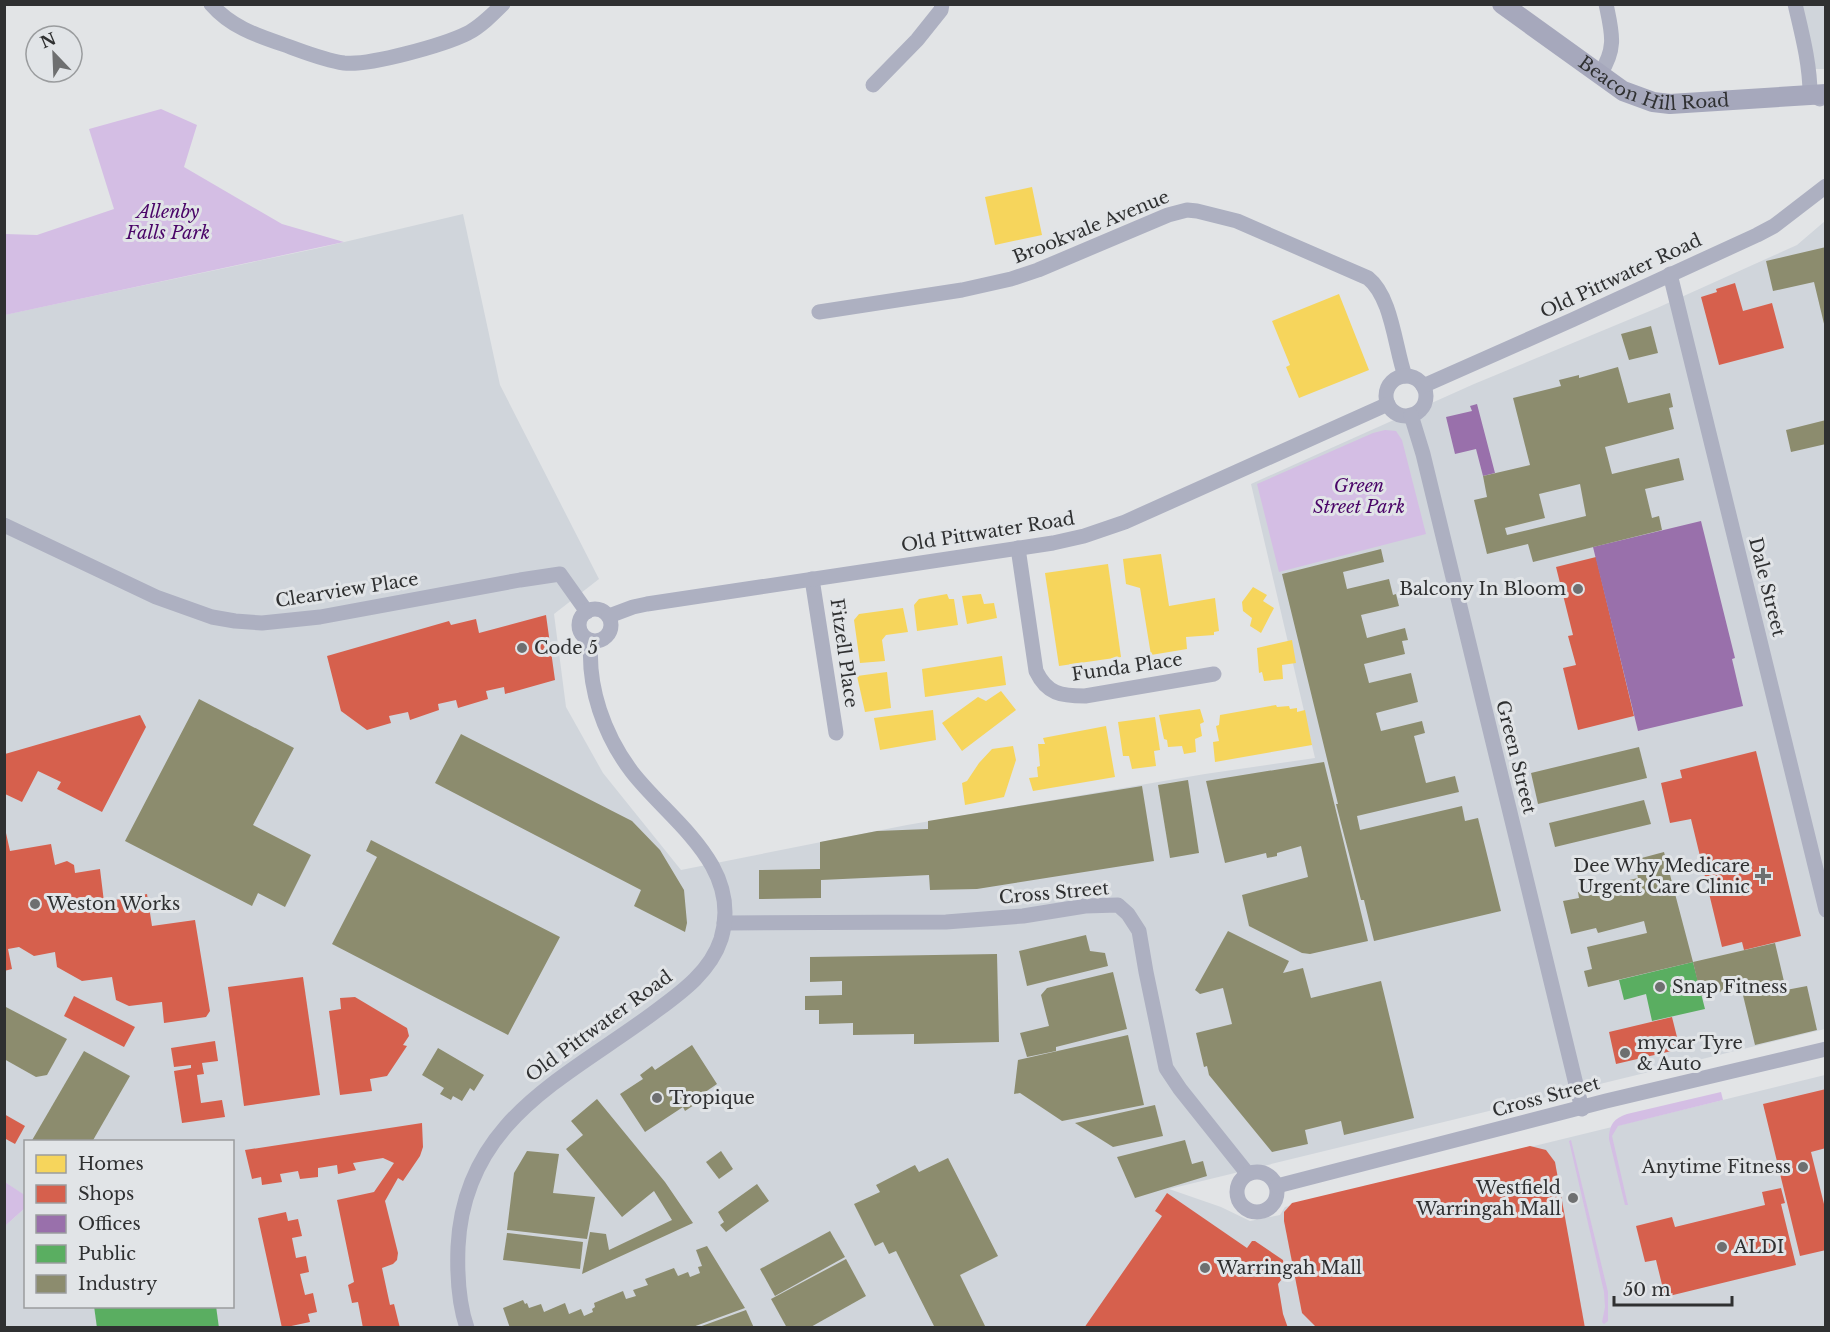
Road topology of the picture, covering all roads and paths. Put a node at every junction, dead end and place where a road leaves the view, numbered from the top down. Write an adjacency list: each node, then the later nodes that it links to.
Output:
1 (211, 4): 2 (street)
2 (503, 4)
3 (942, 4): 8 (street)
4 (1502, 4): 7 (main road, Beacon Hill Road)
5 (1605, 4): 7 (street)
6 (1795, 4): 9 (street)
7 (1600, 74): 9 (main road, Beacon Hill Road)
8 (873, 85)
9 (1820, 96)
10 (1826, 186): 11 (street, Old Pittwater Road)
11 (1670, 274): 14 (street, Old Pittwater Road); 25 (street, Dale Street)
12 (819, 312): 13 (street, Brookvale Avenue)
13 (1406, 376): 14 (street); 15 (street)
14 (1423, 386): 16 (street)
15 (1388, 404): 16 (street); 18 (street, Old Pittwater Road)
16 (1411, 415): 28 (street, Green Street)
17 (4, 525): 20 (street, Clearview Place)
18 (1018, 548): 19 (street, Old Pittwater Road); 23 (street, Funda Place)
19 (812, 579): 21 (street, Old Pittwater Road); 24 (street, Fitzell Place)
20 (587, 612): 21 (street); 22 (street)
21 (609, 616): 22 (street)
22 (591, 641): 26 (street, Old Pittwater Road)
23 (1214, 674)
24 (836, 733)
25 (1826, 910)
26 (724, 923): 29 (street, Cross Street); 31 (street, Old Pittwater Road)
27 (1826, 1049): 28 (street, Cross Street)
28 (1582, 1109): 30 (street, Cross Street)
29 (1247, 1173): 30 (street); 30 (street)
30 (1276, 1186)
31 (467, 1328)

